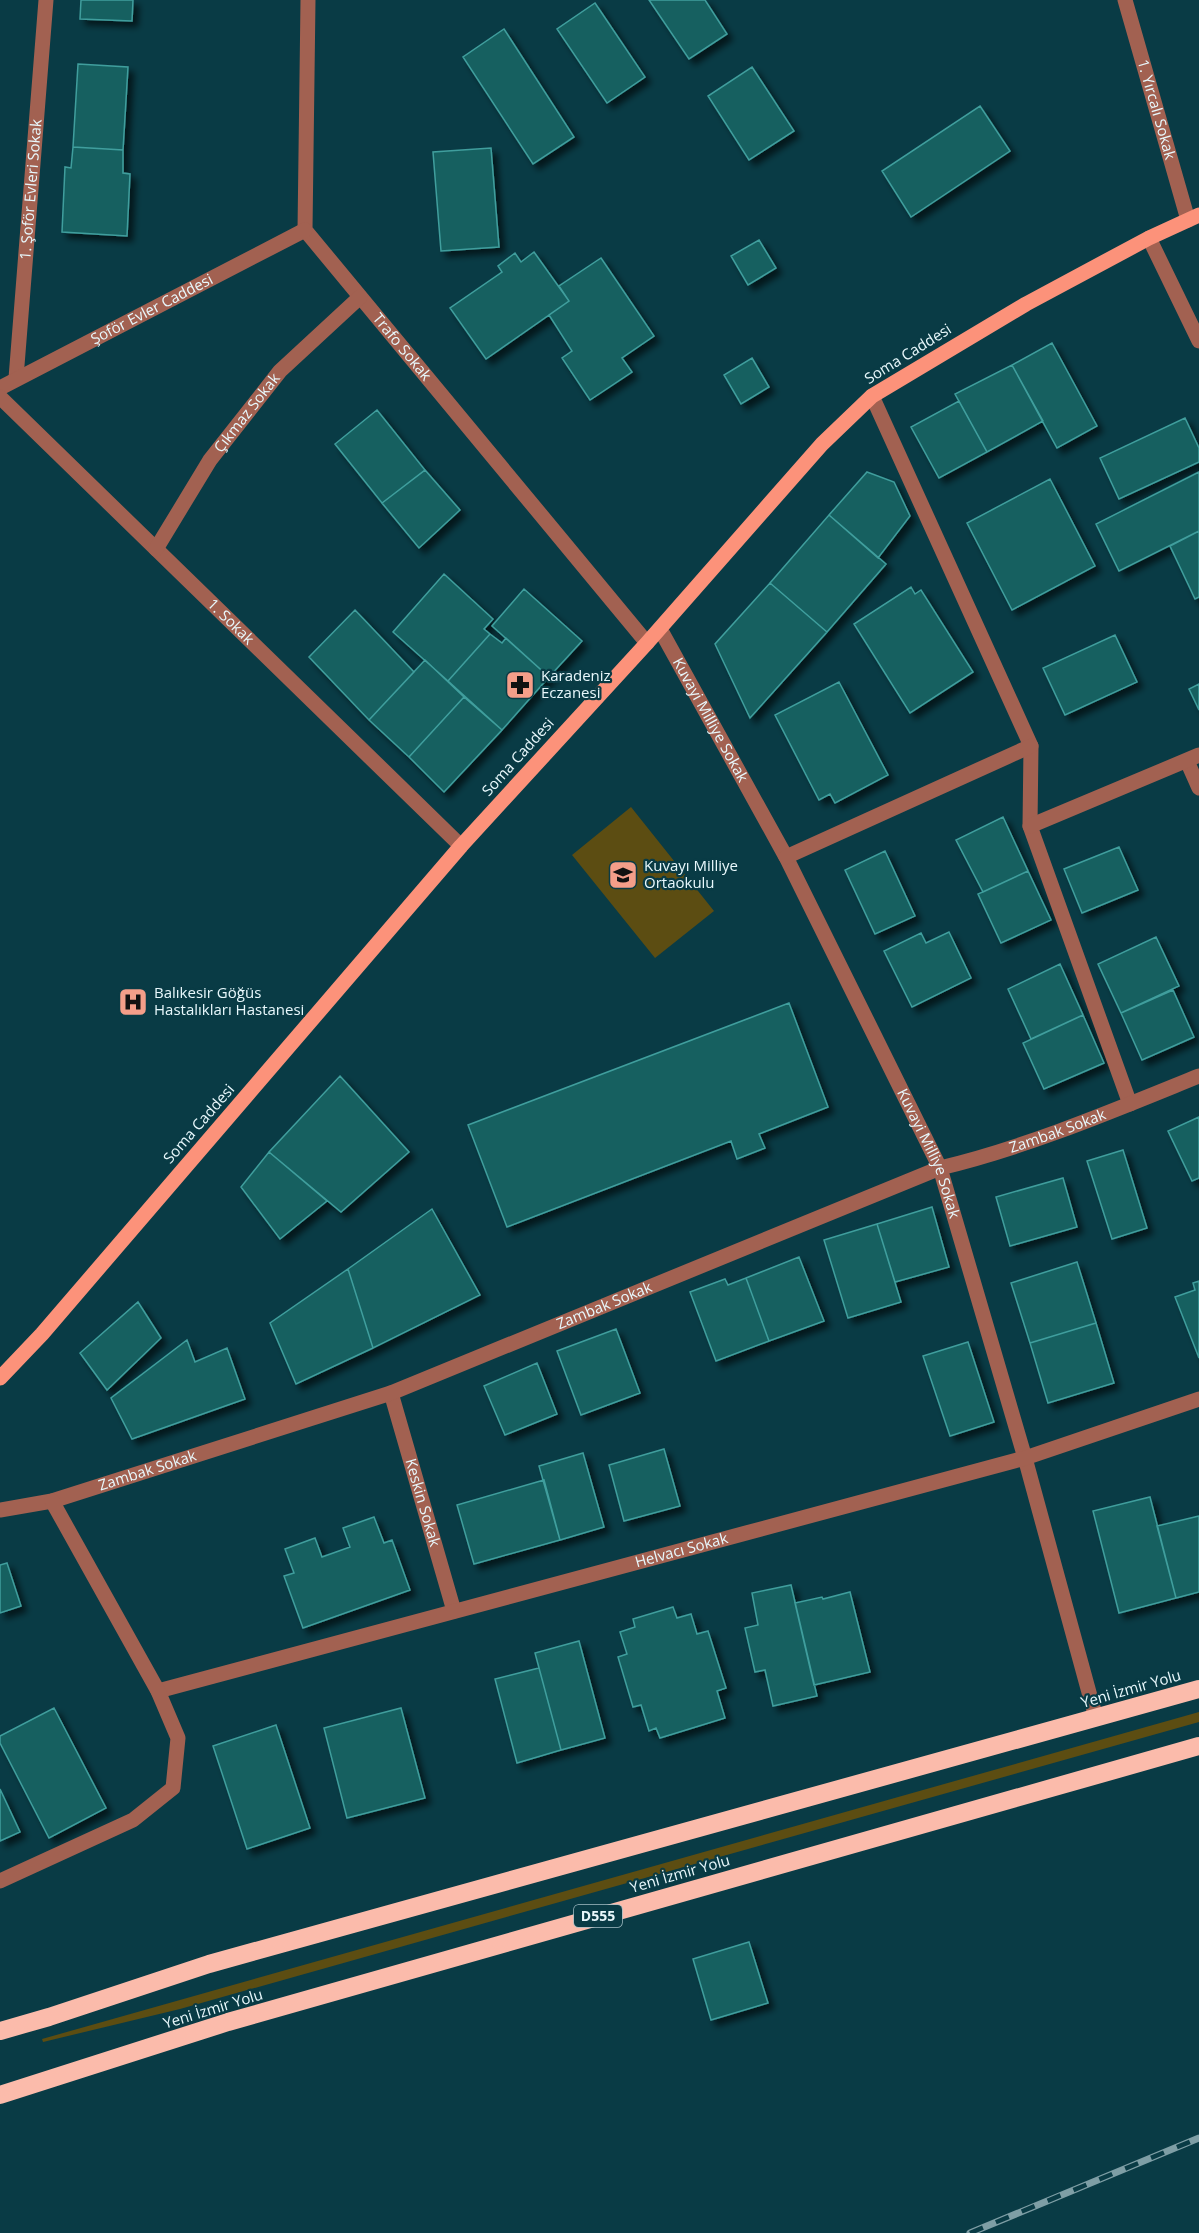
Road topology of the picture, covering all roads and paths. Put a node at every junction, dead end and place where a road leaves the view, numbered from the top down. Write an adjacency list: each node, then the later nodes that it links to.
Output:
1 (46, 0): 9 (street, 1. Şoför Evleri Sokak)
2 (308, 0): 5 (street)
3 (1125, 0): 4 (street, 1. Yırcalı Sokak)
4 (1193, 218): 6 (main road, Soma Caddesi)
5 (304, 230): 7 (street, Trafo Sokak); 9 (street, Şoför Evler Caddesi)
6 (1149, 238): 8 (street); 11 (main road, Soma Caddesi)
7 (360, 297): 13 (street, Çıkmaz Sokak); 15 (street, Trafo Sokak)
8 (1199, 341)
9 (16, 378): 10 (street, Şoför Evler Caddesi)
10 (0, 388)
11 (872, 396): 14 (main road, Soma Caddesi); 16 (street)
12 (0, 397): 13 (street, 1. Sokak)
13 (156, 549): 20 (street, 1. Sokak)
14 (660, 628): 15 (main road, Soma Caddesi); 21 (street, Kuvayi Milliye Sokak)
15 (647, 643): 20 (main road, Soma Caddesi)
16 (1030, 746): 19 (street); 21 (street)
17 (1193, 758): 18 (street); 19 (street)
18 (1199, 788)
19 (1030, 826): 23 (street)
20 (462, 846): 25 (main road, Soma Caddesi)
21 (786, 858): 24 (street, Kuvayi Milliye Sokak)
22 (1199, 1076): 23 (street, Zambak Sokak)
23 (1130, 1104): 24 (street, Zambak Sokak)
24 (940, 1168): 26 (street, Zambak Sokak); 28 (street, Kuvayi Milliye Sokak)
25 (0, 1378)
26 (391, 1393): 29 (street, Zambak Sokak); 31 (street, Keskin Sokak)
27 (1199, 1400): 28 (street, Helvacı Sokak)
28 (1025, 1458): 31 (street, Helvacı Sokak); 34 (street, Kuvayi Milliye Sokak)
29 (52, 1501): 30 (street, Zambak Sokak); 33 (street)
30 (0, 1510)
31 (454, 1611): 33 (street, Helvacı Sokak)
32 (1199, 1689): 34 (highway, Yeni İzmir Yolu)
33 (158, 1691): 36 (street)
34 (1096, 1718): 37 (highway, Yeni İzmir Yolu)
35 (1199, 1746): 38 (highway, Yeni İzmir Yolu / D555)
36 (0, 1881)
37 (0, 2031)
38 (0, 2095)

